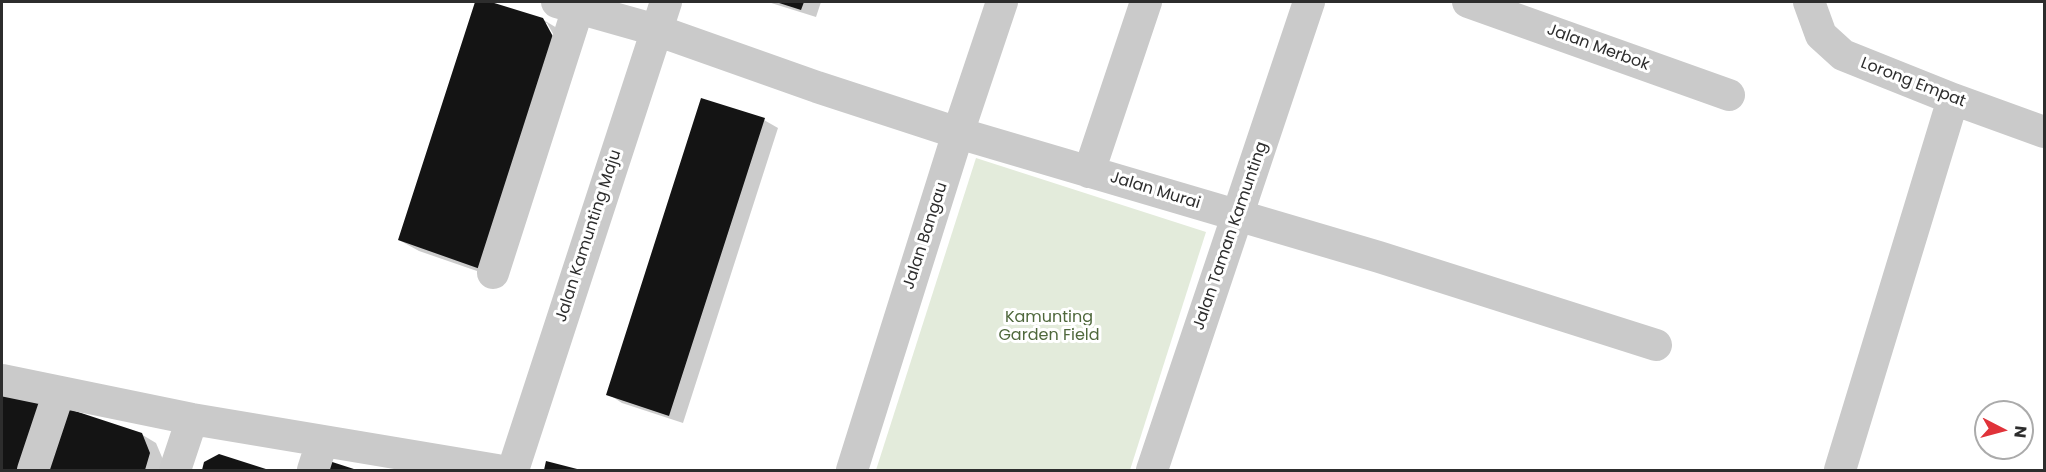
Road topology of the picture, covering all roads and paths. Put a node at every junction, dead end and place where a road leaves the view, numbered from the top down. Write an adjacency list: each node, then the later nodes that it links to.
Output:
1 (1002, 2): 11 (street, Jalan Bangau)
2 (1146, 2): 12 (street)
3 (1309, 2): 13 (street, Jalan Taman Kamunting)
4 (1468, 2): 8 (street, Jalan Merbok)
5 (1809, 2): 9 (street, Lorong Empat)
6 (572, 4): 7 (street, Jalan Murai); 14 (street)
7 (661, 16): 11 (street, Jalan Murai); 25 (street, Jalan Kamunting Maju)
8 (1729, 95)
9 (1953, 99): 10 (street, Lorong Empat); 21 (street)
10 (2044, 132)
11 (958, 133): 12 (street, Jalan Murai); 26 (street, Jalan Bangau)
12 (1089, 171): 13 (street, Jalan Murai)
13 (1238, 215): 15 (street, Jalan Murai); 27 (street, Jalan Taman Kamunting)
14 (493, 273)
15 (1656, 345)
16 (2, 380): 17 (street)
17 (59, 392): 18 (street); 22 (street)
18 (192, 419): 19 (street); 23 (street)
19 (318, 456): 20 (street)
20 (448, 467): 24 (street)
21 (1842, 470)
22 (33, 471)
23 (175, 471)
24 (497, 471)
25 (513, 471)
26 (852, 471)
27 (1152, 471)

